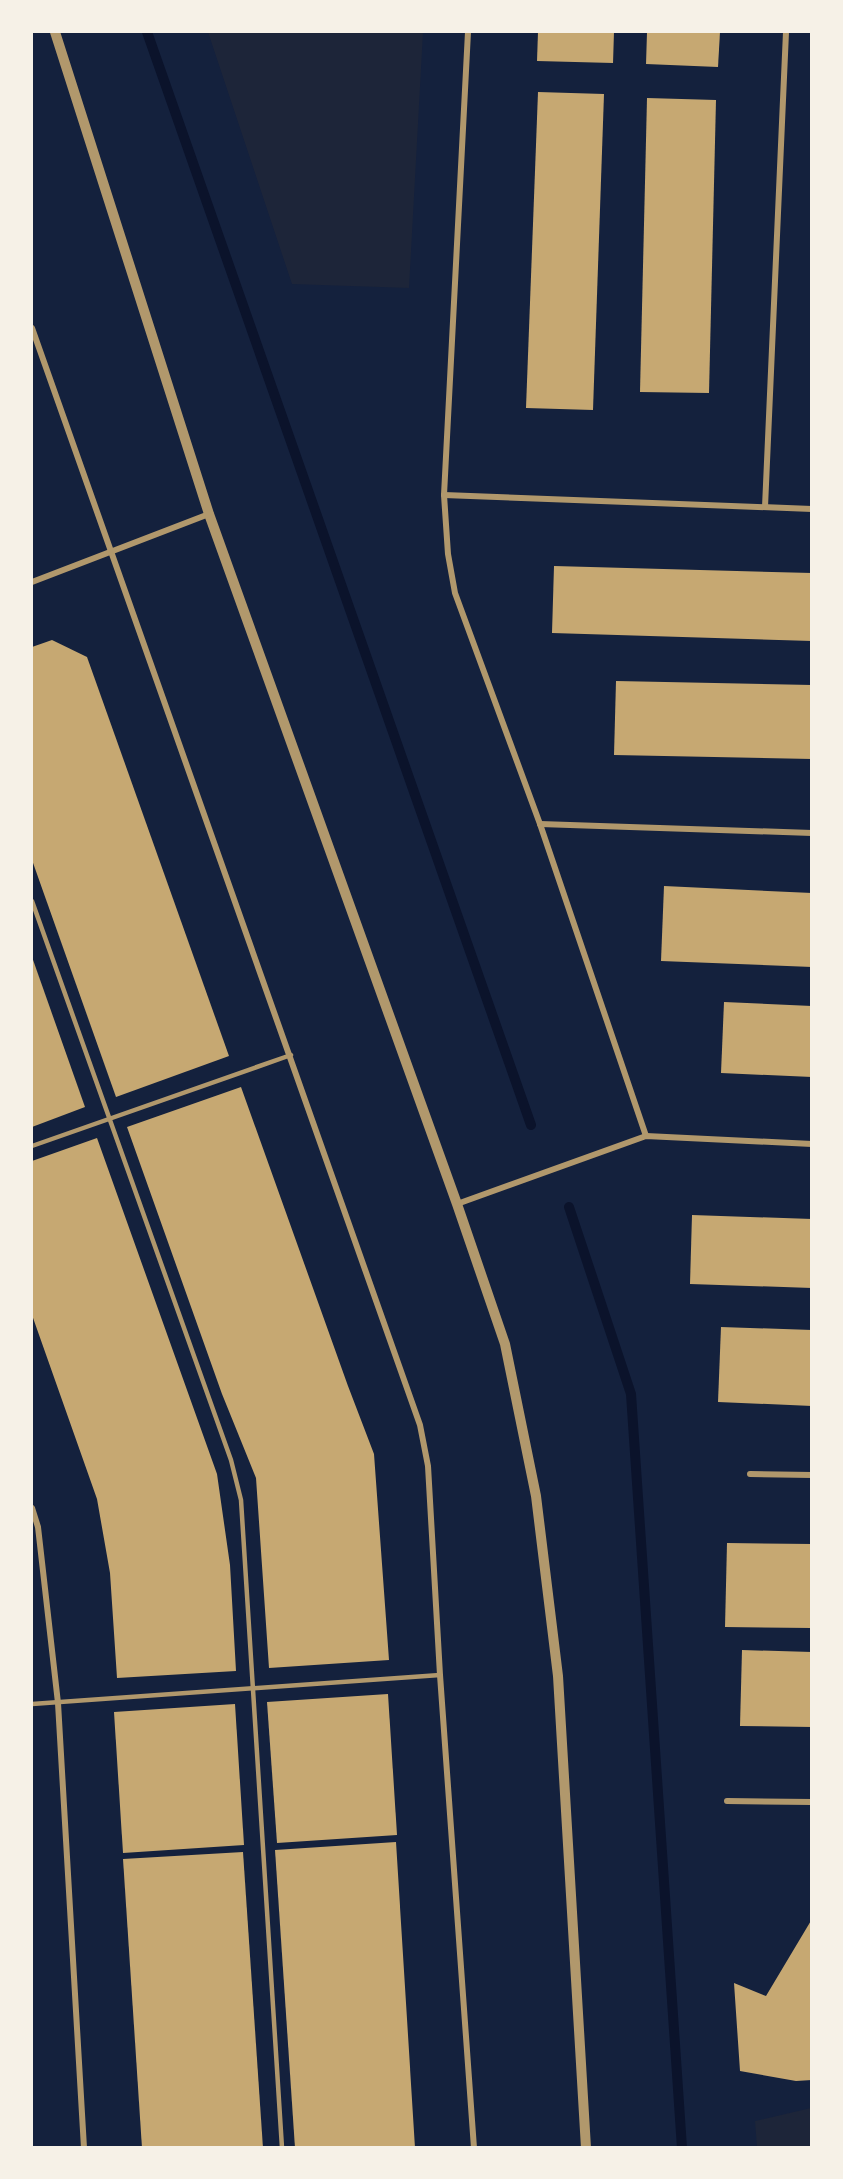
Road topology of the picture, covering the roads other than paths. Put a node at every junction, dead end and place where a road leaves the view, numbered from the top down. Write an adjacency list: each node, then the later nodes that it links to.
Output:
1 (55, 32): 8 (street)
2 (468, 32): 5 (street)
3 (786, 32): 6 (street)
4 (32, 328): 9 (street)
5 (444, 495): 6 (street); 11 (street)
6 (765, 507): 7 (street)
7 (812, 509)
8 (209, 514): 9 (street); 19 (street)
9 (110, 553): 10 (street); 14 (street)
10 (32, 582)
11 (540, 824): 12 (street); 16 (street)
12 (812, 833)
13 (32, 901): 15 (lane)
14 (291, 1055): 15 (lane); 23 (street)
15 (109, 1119): 18 (lane); 24 (lane)
16 (646, 1136): 17 (street); 19 (street)
17 (812, 1144)
18 (32, 1146)
19 (458, 1204): 32 (street)
20 (750, 1474): 21 (street)
21 (812, 1476)
22 (32, 1508): 25 (street)
23 (440, 1675): 24 (lane); 31 (street)
24 (252, 1688): 25 (lane); 30 (lane)
25 (58, 1702): 26 (lane); 29 (street)
26 (32, 1704)
27 (727, 1801): 28 (street)
28 (812, 1802)
29 (84, 2148)
30 (282, 2148)
31 (474, 2148)
32 (586, 2148)

